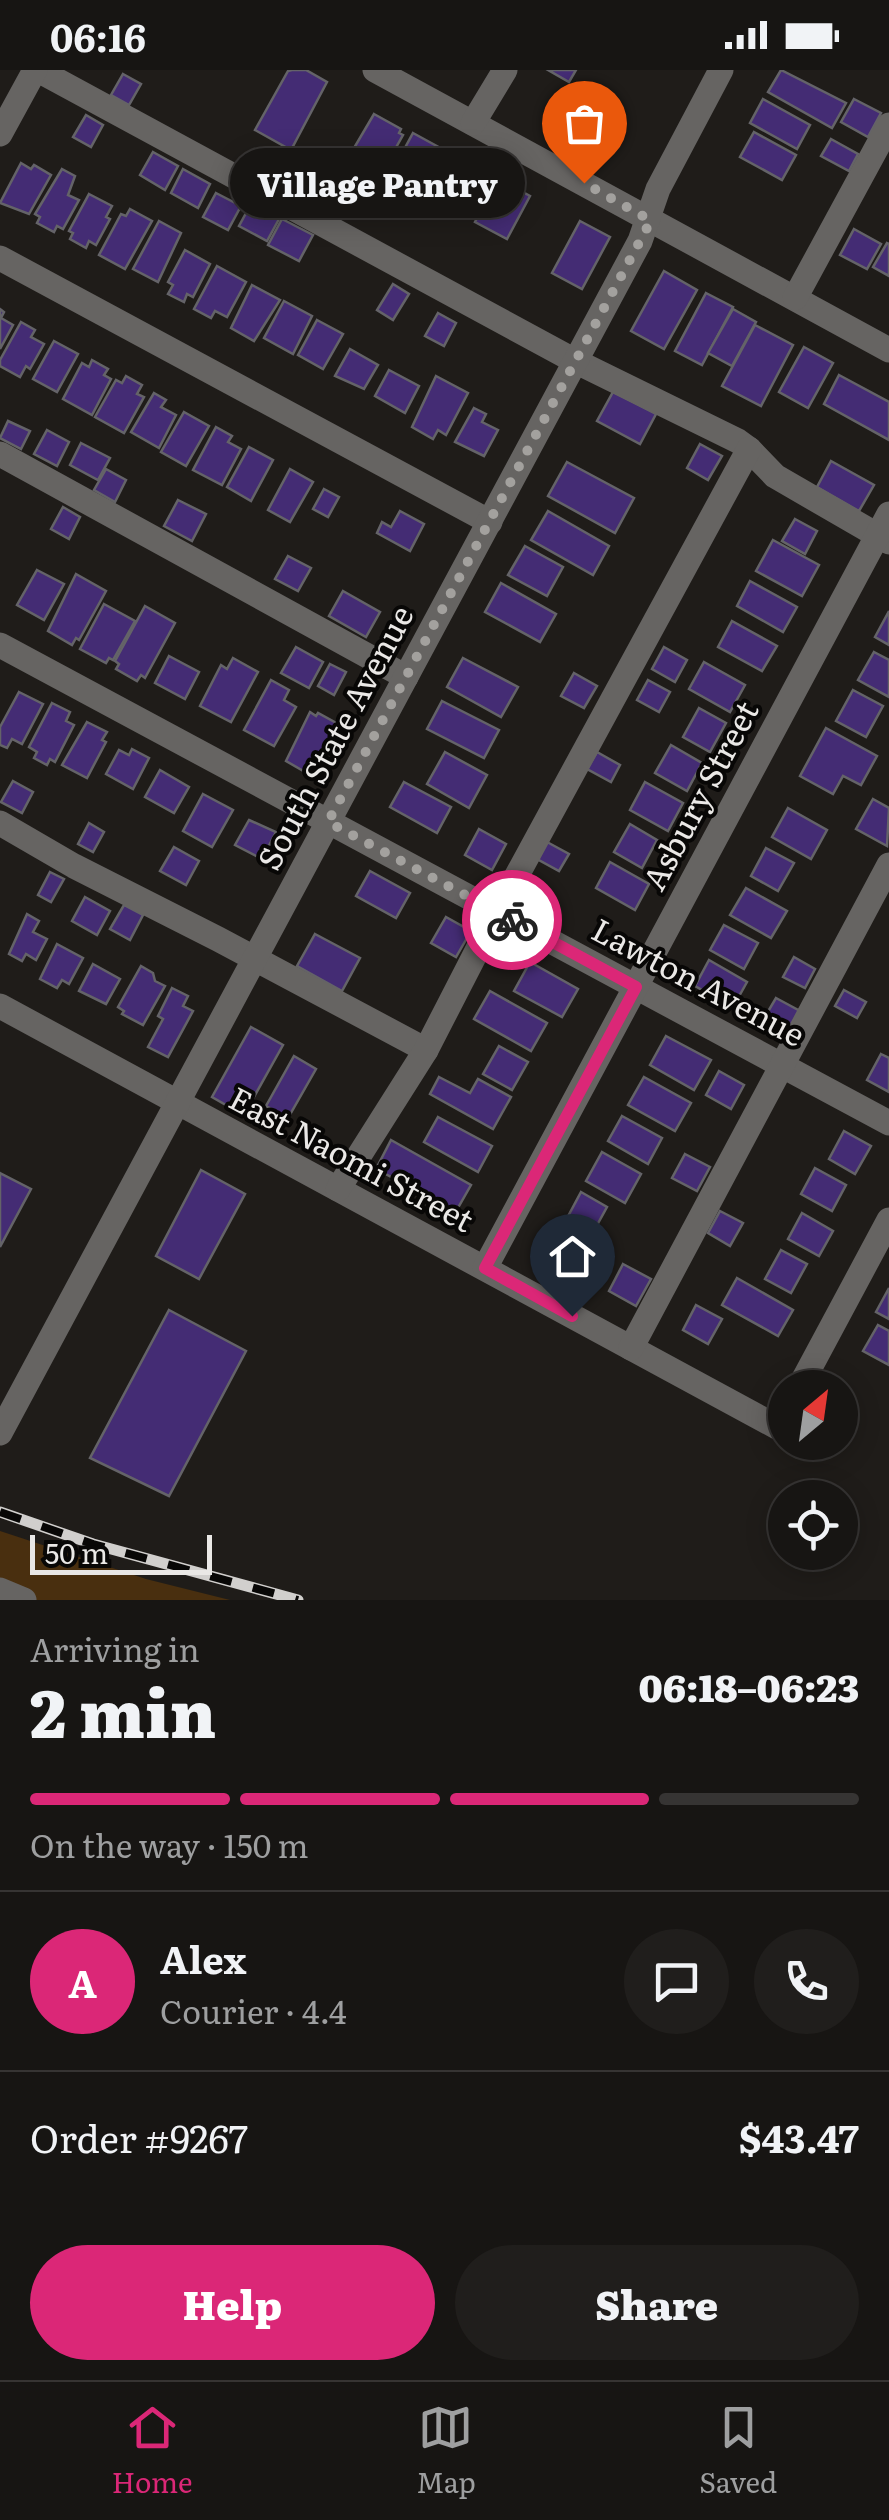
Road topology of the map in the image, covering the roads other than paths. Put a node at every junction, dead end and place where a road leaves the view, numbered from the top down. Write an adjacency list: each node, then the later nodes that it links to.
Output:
1 (36, 70): 7 (street); 12 (street)
2 (375, 70): 5 (street)
3 (504, 70): 5 (street)
4 (721, 70): 8 (street, South State Avenue)
5 (473, 123): 8 (street)
6 (889, 125): 10 (street)
7 (0, 134)
8 (650, 220): 10 (street); 12 (street, South State Avenue)
9 (0, 258): 15 (street)
10 (795, 298): 11 (street)
11 (889, 350)
12 (576, 361): 13 (street); 15 (street, South State Avenue)
13 (749, 448): 16 (street); 22 (street)
14 (0, 454): 18 (street)
15 (490, 522): 18 (street, South State Avenue)
16 (885, 530): 24 (street, Asbury Street)
17 (0, 645): 19 (street, Lawton Avenue)
18 (406, 676): 19 (street, South State Avenue)
19 (328, 822): 22 (street, Lawton Avenue); 23 (street, South State Avenue)
20 (0, 823): 23 (street)
21 (889, 865): 27 (street)
22 (497, 912): 24 (street, Lawton Avenue); 26 (street)
23 (255, 958): 26 (street); 28 (street, South State Avenue)
24 (636, 987): 27 (street, Lawton Avenue); 32 (street, Asbury Street)
25 (0, 1006): 28 (street, East Naomi Street)
26 (426, 1050): 30 (street)
27 (783, 1065): 29 (street, Lawton Avenue); 33 (street)
28 (176, 1103): 30 (street, East Naomi Street); 36 (street, South State Avenue)
29 (889, 1123)
30 (338, 1189): 32 (street, East Naomi Street)
31 (889, 1220): 34 (street)
32 (485, 1268): 33 (street, East Naomi Street)
33 (631, 1348): 35 (street, East Naomi Street)
34 (809, 1370)
35 (768, 1414)
36 (0, 1433)
37 (0, 1590): 38 (street)
38 (24, 1600)

